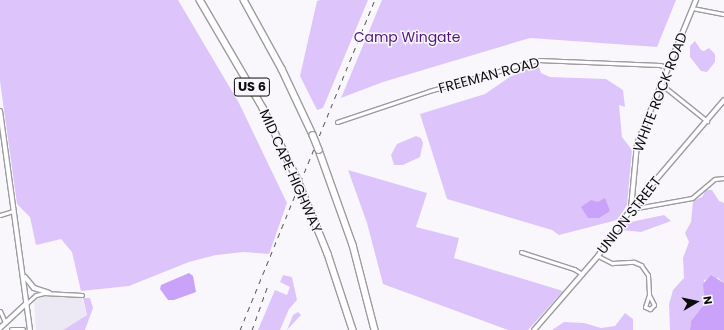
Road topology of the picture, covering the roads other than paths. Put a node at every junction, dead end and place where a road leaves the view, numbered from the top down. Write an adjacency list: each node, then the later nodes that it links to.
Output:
1 (200, 0): 27 (highway, MID CAPE HIGHWAY / US 6, bridge)
2 (244, 0): 31 (highway, MID CAPE HIGHWAY / US 6, bridge)
3 (696, 0): 4 (street, WHITE ROCK ROAD)
4 (692, 8): 5 (street); 6 (street, WHITE ROCK ROAD)
5 (724, 14)
6 (669, 68): 7 (street, WHITE ROCK ROAD); 11 (street, FREEMAN ROAD)
7 (662, 85): 10 (street); 13 (street, WHITE ROCK ROAD)
8 (724, 100): 10 (main road, UNION STREET)
9 (0, 111): 14 (main road)
10 (707, 121): 13 (main road, UNION STREET)
11 (337, 122)
12 (724, 178): 13 (street)
13 (630, 209): 17 (main road, UNION STREET)
14 (13, 211): 15 (street); 19 (main road)
15 (0, 215)
16 (521, 252): 18 (street)
17 (598, 256): 18 (main road, UNION STREET); 22 (street)
18 (582, 274): 32 (main road, UNION STREET)
19 (24, 276): 20 (main road); 23 (main road)
20 (49, 293): 21 (street); 23 (street)
21 (82, 295)
22 (649, 295)
23 (28, 303): 25 (main road); 30 (main road)
24 (0, 310): 25 (street)
25 (4, 322): 26 (main road)
26 (0, 328)
27 (353, 329)
28 (12, 330): 29 (main road)
29 (23, 330)
30 (30, 330)
31 (375, 330)
32 (534, 330)

